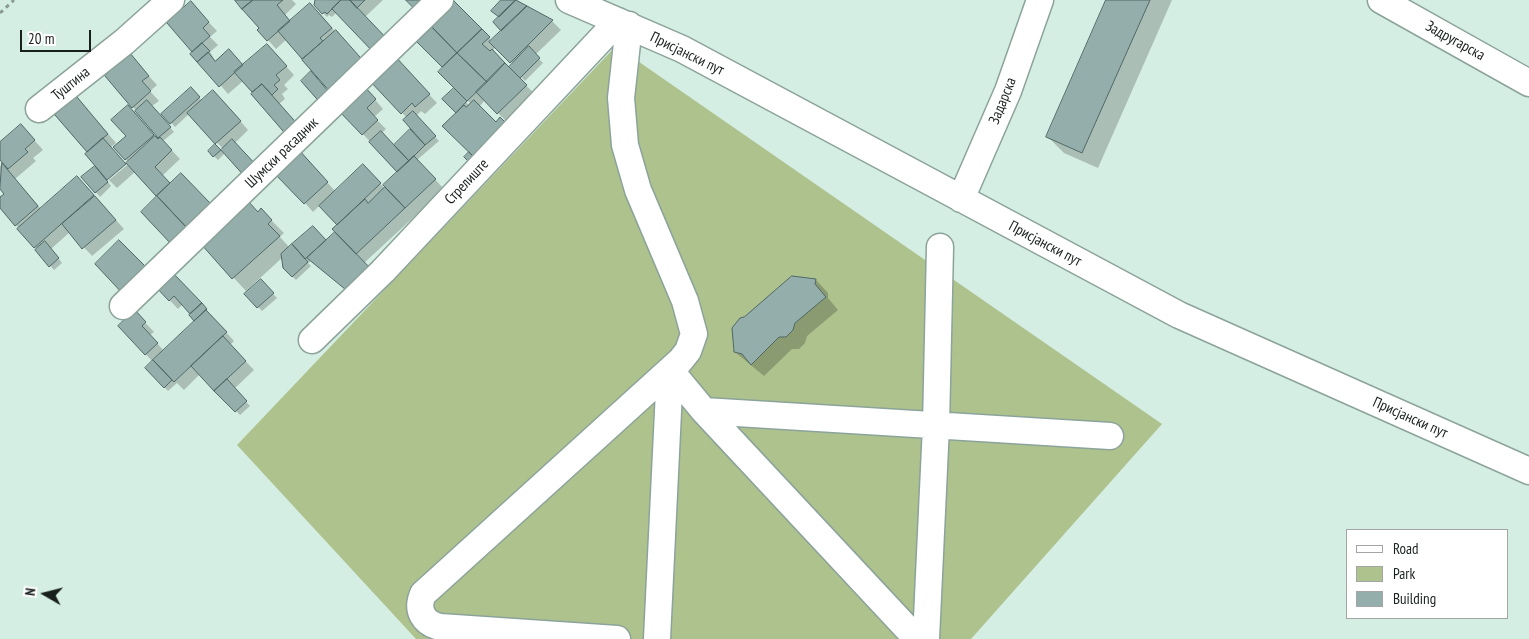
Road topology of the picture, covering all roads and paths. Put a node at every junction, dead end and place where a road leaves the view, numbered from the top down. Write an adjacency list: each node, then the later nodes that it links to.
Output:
1 (14, 0): 7 (path)
2 (171, 0): 10 (street, Туштина)
3 (440, 0): 13 (street, Шумски расадник)
4 (569, 0): 8 (street, Присјански пут)
5 (1040, 0): 11 (street, Задарска)
6 (1381, 0): 9 (street, Задругарска)
7 (0, 13)
8 (624, 23): 11 (street, Присјански пут); 14 (street, Стрелиште); 15 (street)
9 (1529, 83)
10 (40, 109)
11 (961, 199): 19 (street, Присјански пут)
12 (940, 247): 17 (street)
13 (123, 306)
14 (312, 340)
15 (670, 370): 16 (street); 20 (street); 21 (street)
16 (704, 411): 17 (street); 22 (street)
17 (936, 426): 18 (street); 23 (street)
18 (1110, 436)
19 (1529, 472)
20 (617, 639)
21 (657, 639)
22 (917, 639)
23 (926, 639)

